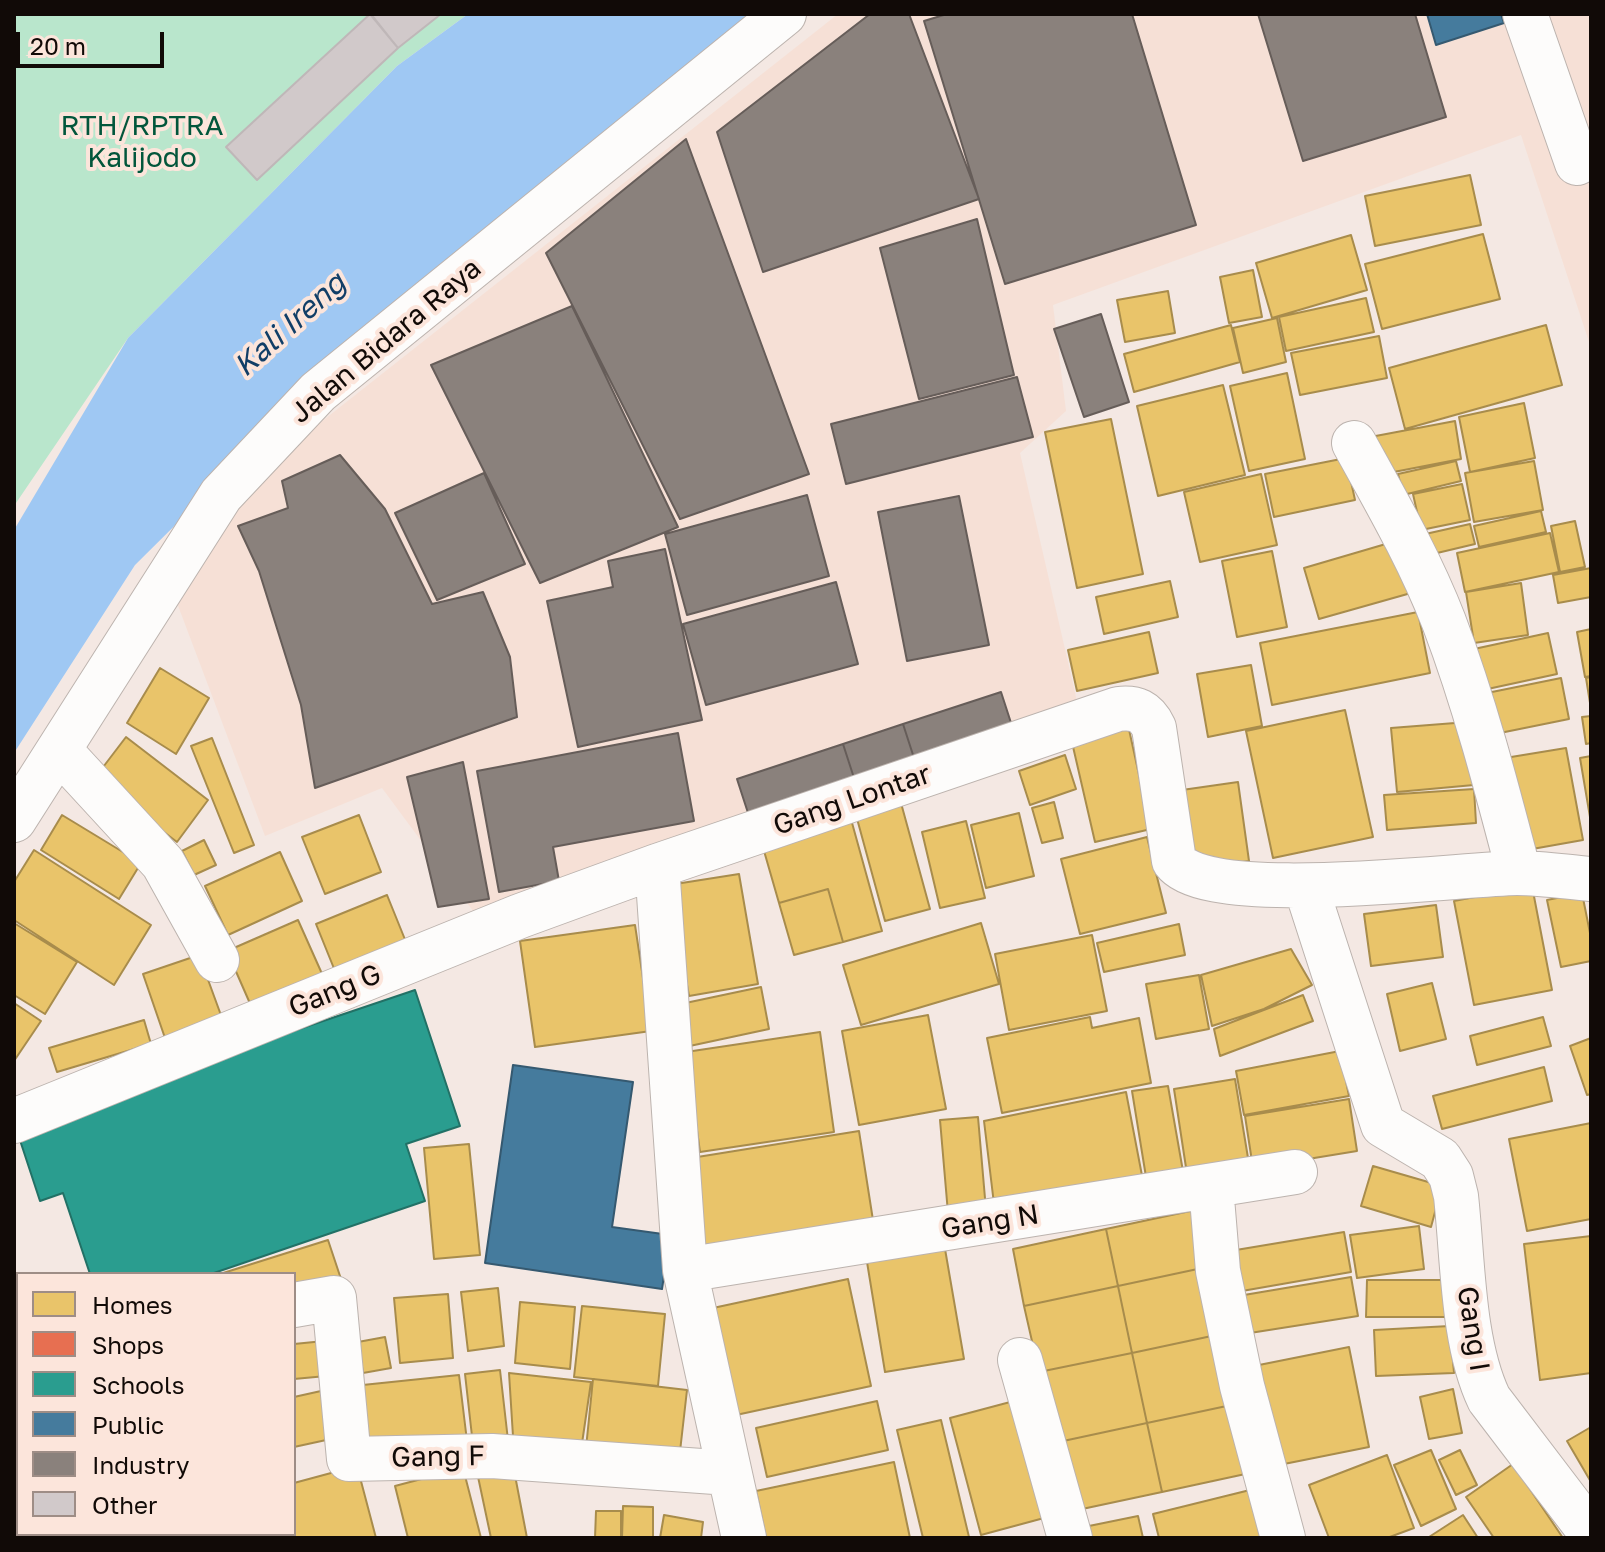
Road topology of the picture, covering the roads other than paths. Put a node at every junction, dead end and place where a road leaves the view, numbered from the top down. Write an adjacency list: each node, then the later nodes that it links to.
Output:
1 (784, 14): 5 (street, Jalan Bidara Raya)
2 (1525, 14): 3 (street)
3 (1577, 163)
4 (1354, 443): 8 (street)
5 (59, 750): 6 (street, Jalan Bidara Raya); 11 (street)
6 (14, 820)
7 (657, 866): 10 (street, Gang Lontar); 12 (street, Gang G); 15 (street)
8 (1519, 873): 9 (street, Gang Lontar); 10 (street, Gang Lontar)
9 (1591, 879)
10 (1306, 887): 19 (street, Gang I)
11 (217, 960)
12 (14, 1121)
13 (1295, 1172): 14 (street, Gang N)
14 (1211, 1186): 15 (street, Gang N); 22 (street)
15 (685, 1270): 18 (street)
16 (296, 1305): 18 (street, Gang F)
17 (1020, 1360): 21 (street)
18 (729, 1473): 20 (street)
19 (1591, 1533)
20 (744, 1538)
21 (1070, 1538)
22 (1283, 1538)

